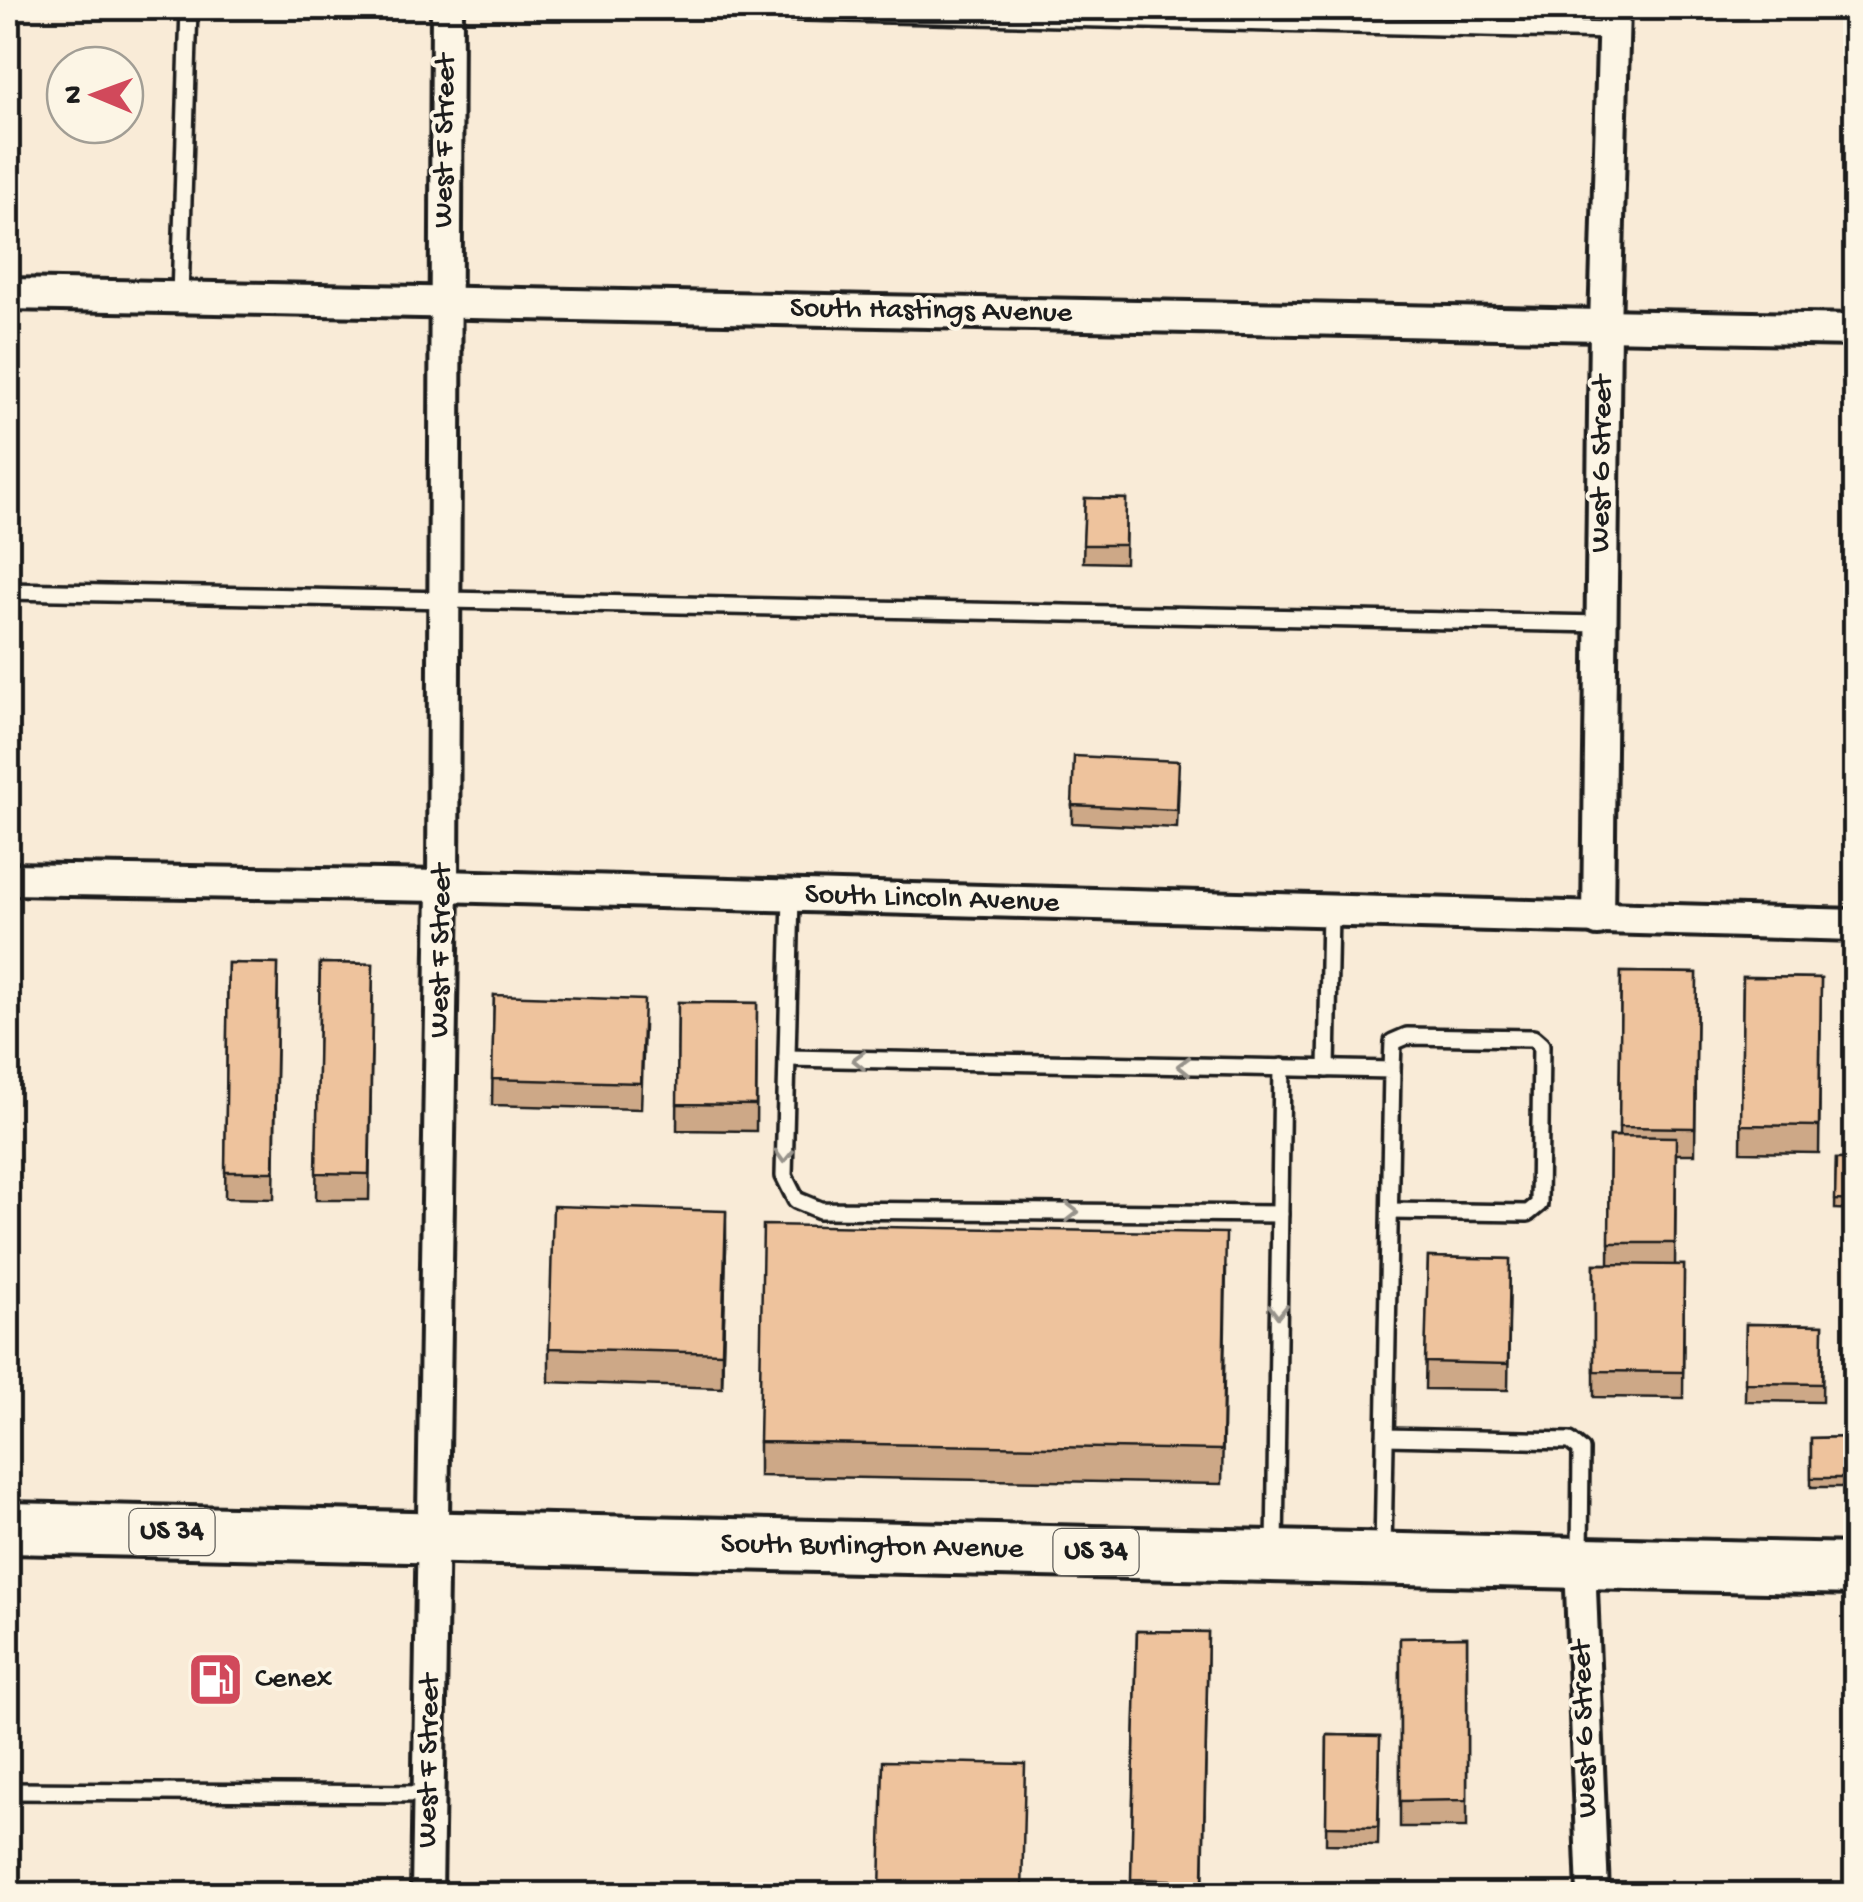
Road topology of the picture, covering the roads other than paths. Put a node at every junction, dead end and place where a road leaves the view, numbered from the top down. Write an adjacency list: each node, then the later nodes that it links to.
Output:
1 (189, 8): 6 (lane)
2 (447, 8): 7 (street, West F Street)
3 (640, 8): 4 (lane)
4 (1614, 19): 8 (street, West G Street)
5 (8, 294): 6 (street, South Hastings Avenue)
6 (180, 297): 7 (street, South Hastings Avenue)
7 (445, 305): 8 (street, South Hastings Avenue); 11 (street, West F Street)
8 (1605, 327): 9 (street, South Hastings Avenue); 12 (street, West G Street)
9 (1856, 330)
10 (8, 590): 11 (lane)
11 (443, 600): 12 (lane); 14 (street, West F Street)
12 (1602, 624): 17 (street, West G Street)
13 (8, 879): 14 (street, South Lincoln Avenue)
14 (443, 886): 15 (street, South Lincoln Avenue); 27 (street, West F Street)
15 (791, 896): 16 (street, South Lincoln Avenue); 19 (lane)
16 (1330, 912): 17 (street, South Lincoln Avenue); 21 (lane)
17 (1598, 920): 18 (street, South Lincoln Avenue)
18 (1856, 925)
19 (787, 1058): 20 (lane, one-way to 19); 24 (lane, one-way to 24)
20 (1282, 1067): 21 (lane); 24 (lane)
21 (1327, 1068): 22 (lane)
22 (1392, 1070): 23 (lane); 23 (lane)
23 (1390, 1211): 25 (lane)
24 (1280, 1214): 28 (lane, one-way to 28)
25 (1385, 1438): 29 (lane); 30 (lane)
26 (8, 1528): 27 (highway, South Burlington Avenue / US 34)
27 (434, 1538): 28 (highway, South Burlington Avenue / US 34); 33 (street, West F Street)
28 (1274, 1556): 29 (highway, South Burlington Avenue / US 34)
29 (1383, 1558): 30 (highway, South Burlington Avenue / US 34)
30 (1580, 1563): 31 (highway, South Burlington Avenue / US 34); 35 (street, West G Street)
31 (1856, 1569)
32 (8, 1791): 33 (lane)
33 (429, 1794): 34 (street, West F Street)
34 (427, 1894)
35 (1593, 1894)

